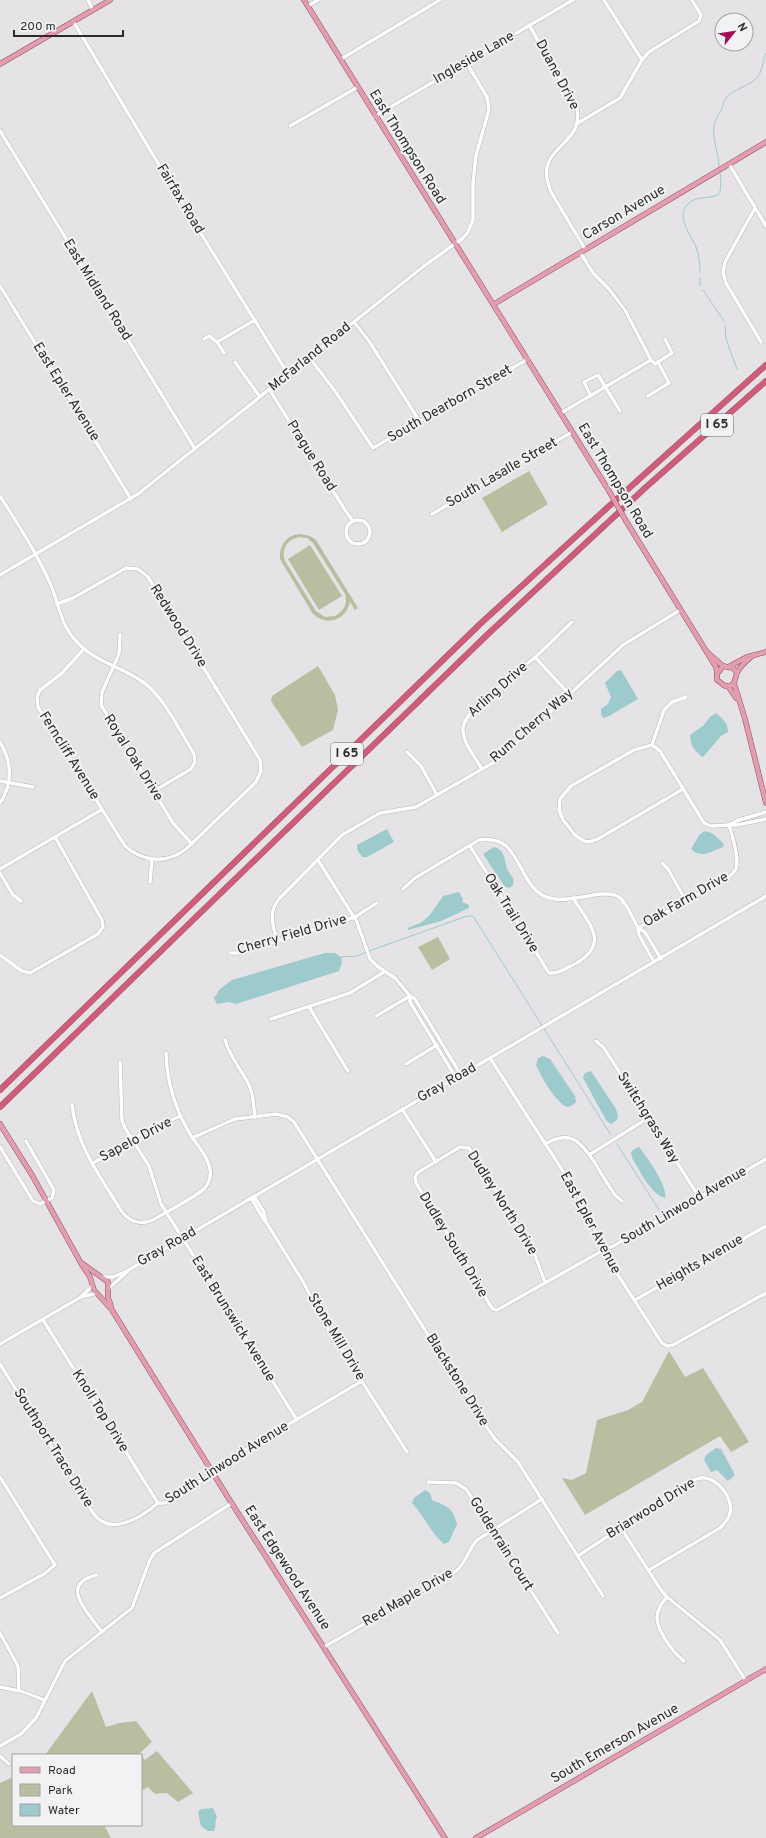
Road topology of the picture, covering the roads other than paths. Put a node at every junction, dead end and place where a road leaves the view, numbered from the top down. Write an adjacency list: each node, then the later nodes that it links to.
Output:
1 (88, 0): 10 (street)
2 (110, 0): 10 (main road)
3 (304, 0): 9 (main road, East Thompson Road)
4 (318, 0): 9 (street)
5 (440, 0): 13 (street)
6 (573, 0): 12 (street, Ingleside Lane)
7 (604, 0): 14 (street)
8 (692, 0): 14 (street)
9 (308, 6): 13 (main road, East Thompson Road)
10 (94, 10): 11 (main road)
11 (73, 21): 16 (main road); 31 (street, Fairfax Road)
12 (529, 25): 15 (street, Ingleside Lane); 19 (street, Duane Drive)
13 (341, 59): 17 (main road, East Thompson Road)
14 (642, 60): 19 (street)
15 (466, 62): 18 (street, Ingleside Lane); 26 (street, McFarland Road)
16 (0, 64)
17 (358, 87): 18 (main road, East Thompson Road); 20 (street)
18 (375, 116): 26 (main road, East Thompson Road)
19 (578, 124): 27 (street, Duane Drive)
20 (290, 126)
21 (0, 131): 55 (street, East Midland Road)
22 (766, 142): 23 (main road, Carson Avenue)
23 (729, 164): 24 (street); 27 (main road, Carson Avenue)
24 (755, 208): 25 (street); 36 (street)
25 (766, 226)
26 (456, 243): 30 (main road, East Thompson Road); 32 (street, McFarland Road)
27 (585, 249): 28 (main road, Carson Avenue)
28 (580, 252): 30 (main road, Carson Avenue); 40 (street)
29 (0, 286): 57 (street, East Epler Avenue)
30 (494, 304): 39 (main road, East Thompson Road)
31 (255, 320): 35 (street); 44 (street, Fairfax Road)
32 (354, 322): 38 (street, McFarland Road); 53 (street)
33 (204, 339): 35 (street)
34 (665, 339): 42 (street)
35 (217, 342): 37 (street)
36 (761, 342)
37 (224, 353)
38 (309, 357): 44 (street, McFarland Road); 53 (street, South Dearborn Street)
39 (528, 359): 52 (main road, East Thompson Road); 53 (street, South Dearborn Street)
40 (651, 360): 42 (street); 46 (street)
41 (235, 362): 50 (street)
42 (658, 362): 49 (street)
43 (766, 365): 135 (highway, I 65)
44 (288, 374): 47 (street, McFarland Road)
45 (766, 381): 137 (highway, I 65)
46 (606, 387): 48 (street); 48 (street); 51 (street)
47 (269, 389): 50 (street, McFarland Road); 59 (street, Prague Road)
48 (591, 396): 52 (street)
49 (648, 396)
50 (260, 397): 55 (street, McFarland Road)
51 (620, 411)
52 (561, 413): 54 (main road, East Thompson Road)
53 (420, 422)
54 (572, 432): 58 (street, South Lasalle Street); 63 (main road, East Thompson Road, bridge)
55 (195, 449): 57 (street, McFarland Road)
56 (0, 496): 60 (street)
57 (131, 499): 60 (street, McFarland Road)
58 (432, 514)
59 (353, 521): 59 (street)
60 (36, 554): 61 (street, McFarland Road); 62 (street)
61 (0, 575)
62 (57, 604): 67 (street); 98 (street, Redwood Drive)
63 (680, 610): 66 (main road, East Thompson Road); 78 (street, Rum Cherry Way)
64 (572, 622): 70 (street, Arling Drive)
65 (120, 634): 71 (street, Royal Oak Drive)
66 (699, 641): 72 (main road, East Thompson Road); 75 (main road, East Thompson Road)
67 (84, 649): 71 (street); 93 (street, Ferncliff Avenue)
68 (766, 652): 69 (main road)
69 (752, 656): 73 (main road); 74 (main road)
70 (535, 657): 78 (street); 84 (street, Arling Drive)
71 (114, 666): 89 (street, Royal Oak Drive); 89 (street)
72 (723, 666): 73 (main road); 75 (main road)
73 (730, 666): 74 (main road)
74 (737, 673): 76 (main road)
75 (717, 674): 77 (main road)
76 (734, 683): 77 (main road); 80 (main road)
77 (728, 686): 80 (main road)
78 (569, 694): 84 (street, Rum Cherry Way)
79 (686, 697): 82 (street)
80 (742, 708): 92 (main road)
81 (0, 742): 86 (street)
82 (652, 745): 88 (street); 88 (street)
83 (408, 752): 90 (street)
84 (482, 769): 90 (street, Rum Cherry Way)
85 (0, 781): 86 (street)
86 (8, 783): 87 (street); 91 (street)
87 (33, 787)
88 (683, 789): 96 (street)
89 (154, 792): 98 (street, Royal Oak Drive)
90 (437, 795): 101 (street, Rum Cherry Way)
91 (0, 803)
92 (766, 803)
93 (102, 810): 97 (street); 100 (street, Ferncliff Avenue)
94 (766, 812): 96 (street)
95 (766, 819): 96 (street)
96 (729, 825): 110 (street, Oak Farm Drive)
97 (55, 838): 103 (street); 116 (street)
98 (192, 844): 100 (street)
99 (470, 846): 106 (street); 108 (street); 108 (street, Oak Trail Drive)
100 (152, 859): 105 (street)
101 (318, 860): 112 (street); 114 (street, Rum Cherry Way)
102 (662, 863): 110 (street)
103 (0, 869)
104 (0, 873): 109 (street)
105 (150, 882)
106 (403, 889)
107 (766, 896): 117 (street, Gray Road)
108 (573, 898): 113 (street)
109 (21, 901)
110 (686, 901): 113 (street, Oak Farm Drive)
111 (377, 903): 112 (street, Cherry Field Drive)
112 (355, 917): 114 (street, Cherry Field Drive); 119 (street)
113 (638, 928): 117 (street); 118 (street)
114 (277, 941): 115 (street, Cherry Field Drive)
115 (230, 953)
116 (0, 954)
117 (661, 959): 118 (street, Gray Road)
118 (654, 962): 129 (street, Gray Road)
119 (384, 972): 120 (street); 121 (street)
120 (410, 996): 122 (street); 126 (street); 127 (street)
121 (309, 1007): 123 (street); 132 (street)
122 (376, 1016)
123 (271, 1019)
124 (225, 1040): 140 (street)
125 (596, 1041): 141 (street, Switchgrass Way)
126 (441, 1042): 127 (street); 133 (street)
127 (436, 1045): 131 (street); 134 (street)
128 (166, 1053): 139 (street)
129 (490, 1058): 133 (street, Gray Road); 146 (street, East Epler Avenue)
130 (120, 1062): 144 (street, East Brunswick Avenue)
131 (406, 1064)
132 (348, 1070)
133 (461, 1074): 134 (street, Gray Road)
134 (456, 1078): 138 (street, Gray Road)
135 (0, 1090)
136 (72, 1104): 152 (street)
137 (0, 1107)
138 (402, 1109): 150 (street, Gray Road); 151 (street)
139 (180, 1116): 143 (street); 144 (street, Sapelo Drive)
140 (255, 1117): 143 (street, Blackstone Drive); 150 (street, Blackstone Drive)
141 (648, 1118): 148 (street); 154 (street, Switchgrass Way)
142 (0, 1124): 156 (main road)
143 (192, 1138): 157 (street)
144 (131, 1139): 152 (street, Sapelo Drive); 157 (street, East Brunswick Avenue)
145 (26, 1141): 156 (street)
146 (545, 1144): 148 (street); 160 (street, East Epler Avenue)
147 (0, 1147): 156 (street)
148 (589, 1155): 155 (street)
149 (766, 1158): 154 (street, South Linwood Avenue)
150 (318, 1159): 153 (street, Gray Road); 182 (street, Blackstone Drive)
151 (436, 1162): 164 (street, Dudley North Drive); 172 (street, Dudley South Drive)
152 (92, 1164): 157 (street)
153 (252, 1197): 159 (street, Gray Road); 176 (street, Stone Mill Drive)
154 (699, 1197): 160 (street, South Linwood Avenue)
155 (622, 1201)
156 (47, 1202): 161 (main road)
157 (166, 1211): 159 (street, East Brunswick Avenue)
158 (766, 1226): 170 (street, Heights Avenue)
159 (182, 1238): 162 (street, Gray Road); 177 (street, East Brunswick Avenue)
160 (604, 1251): 164 (street, South Linwood Avenue); 170 (street, East Epler Avenue)
161 (80, 1262): 163 (main road); 165 (main road)
162 (127, 1270): 163 (street, Gray Road); 166 (street, Gray Road)
163 (103, 1277): 165 (main road); 166 (main road)
164 (545, 1282): 172 (street, South Linwood Avenue)
165 (93, 1285): 168 (main road); 169 (street)
166 (109, 1288): 168 (main road); 171 (main road, East Edgewood Avenue)
167 (766, 1293): 170 (street, East Epler Avenue)
168 (98, 1294): 169 (street); 171 (main road, East Edgewood Avenue)
169 (81, 1297): 173 (street)
170 (635, 1300)
171 (112, 1310): 179 (main road, East Edgewood Avenue)
172 (497, 1310)
173 (43, 1320): 174 (street); 183 (street, Knoll Top Drive)
174 (0, 1344)
175 (0, 1364): 185 (street, Southport Trace Drive)
176 (362, 1381): 177 (street, South Linwood Avenue); 178 (street, Stone Mill Drive)
177 (297, 1420): 179 (street, South Linwood Avenue)
178 (407, 1452)
179 (212, 1472): 183 (street, South Linwood Avenue); 184 (main road, East Edgewood Avenue)
180 (0, 1477): 193 (street)
181 (428, 1482): 187 (street, Goldenrain Court)
182 (542, 1499): 187 (street, Red Maple Drive); 188 (street, Blackstone Drive)
183 (158, 1503): 185 (street, South Linwood Avenue)
184 (232, 1503): 194 (street); 197 (main road, East Edgewood Avenue)
185 (111, 1525)
186 (622, 1528): 188 (street, Briarwood Drive); 189 (street); 189 (street, Briarwood Drive)
187 (492, 1530): 195 (street, Goldenrain Court); 197 (street, Red Maple Drive)
188 (578, 1556): 191 (street, Blackstone Drive)
189 (649, 1570): 192 (street)
190 (96, 1575): 194 (street)
191 (603, 1596)
192 (667, 1597): 198 (street); 200 (street)
193 (0, 1598)
194 (102, 1632): 203 (street)
195 (558, 1633)
196 (0, 1634): 202 (street)
197 (324, 1647): 207 (main road, East Edgewood Avenue)
198 (684, 1661)
199 (766, 1669): 200 (main road, South Emerson Avenue)
200 (746, 1681): 208 (main road, South Emerson Avenue)
201 (0, 1687): 202 (street)
202 (19, 1690): 203 (street)
203 (44, 1700): 204 (street)
204 (0, 1746)
205 (0, 1756): 206 (street)
206 (9, 1764)
207 (445, 1838)
208 (476, 1838)

